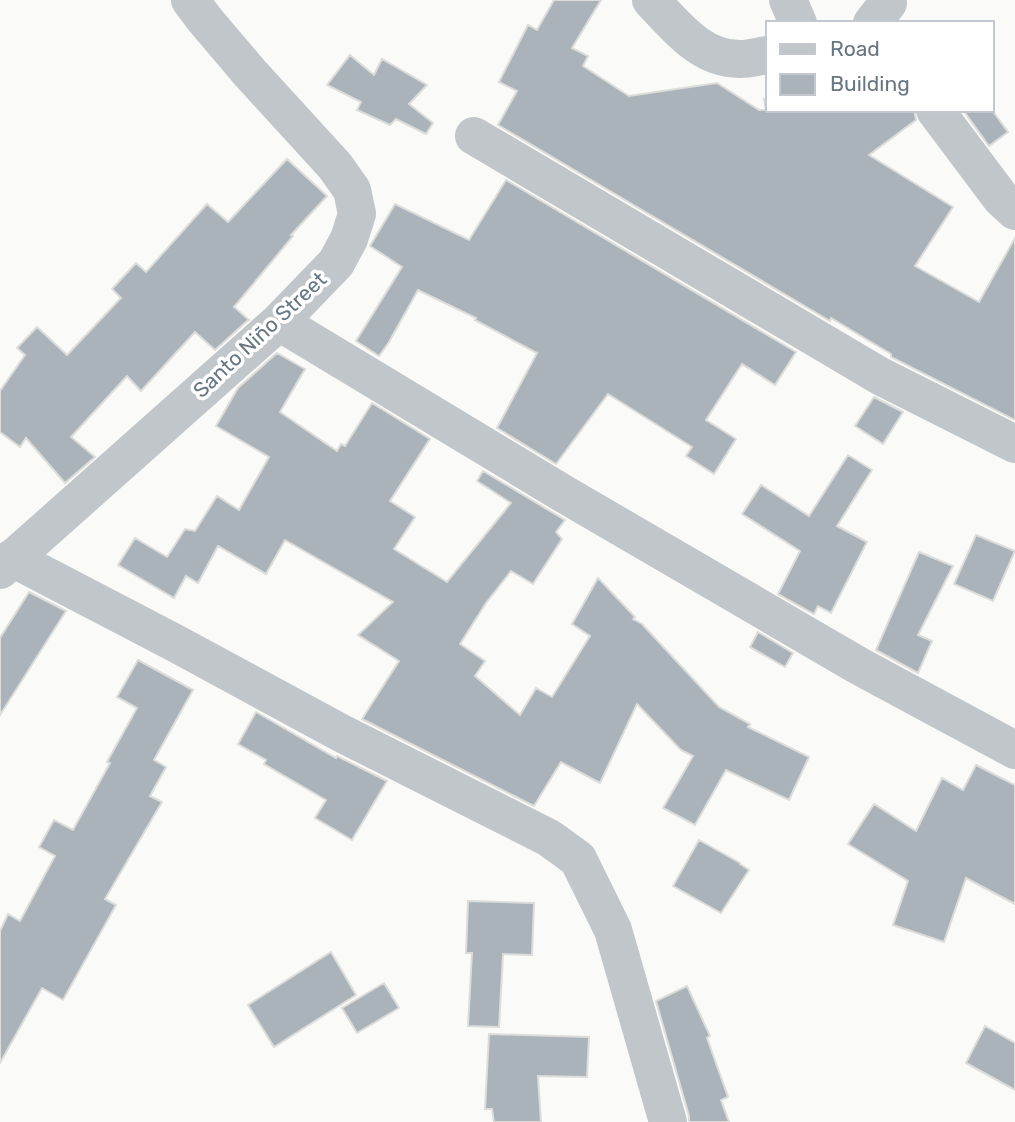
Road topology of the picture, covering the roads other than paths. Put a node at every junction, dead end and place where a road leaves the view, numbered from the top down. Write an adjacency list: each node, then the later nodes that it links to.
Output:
1 (651, 0): 5 (street)
2 (788, 0): 4 (street)
3 (207, 7): 9 (street, Santo Niño Street)
4 (797, 21)
5 (766, 55)
6 (936, 112): 8 (street)
7 (474, 136): 10 (street)
8 (1015, 211)
9 (279, 322): 11 (street, Santo Niño Street); 12 (street)
10 (1015, 444)
11 (6, 564): 13 (street)
12 (1015, 750)
13 (668, 1122)

